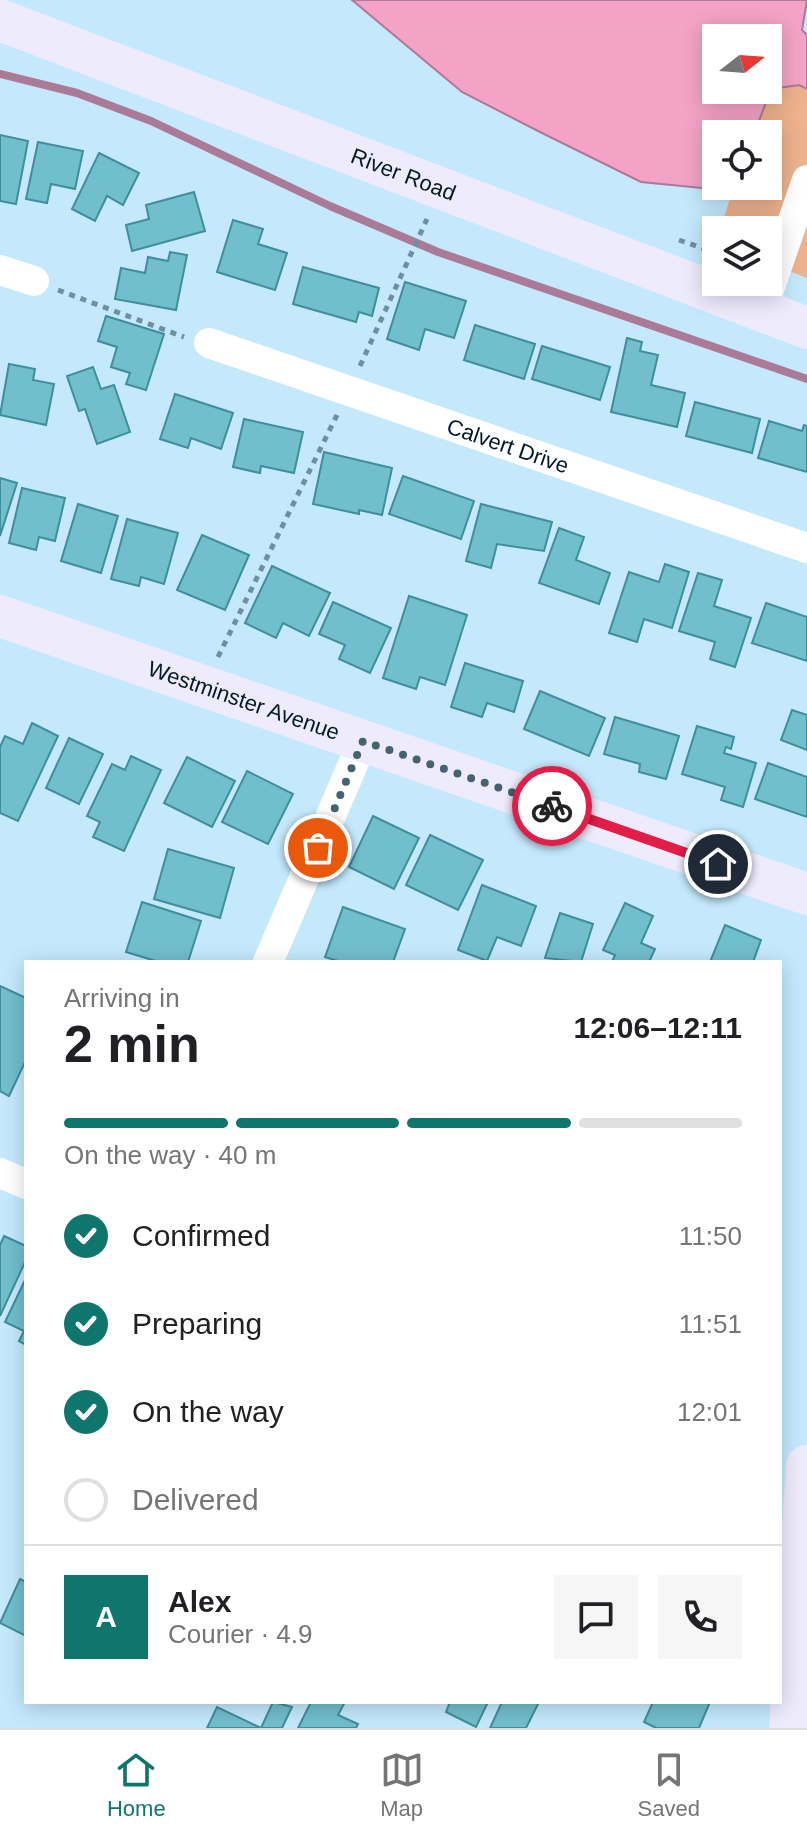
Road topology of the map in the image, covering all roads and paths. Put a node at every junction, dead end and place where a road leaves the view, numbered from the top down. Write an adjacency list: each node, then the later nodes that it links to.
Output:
1 (0, 20): 6 (street, River Road)
2 (807, 180): 6 (street)
3 (429, 216): 9 (path)
4 (0, 270): 5 (street)
5 (34, 281): 8 (path)
6 (762, 310): 7 (street, River Road)
7 (807, 328)
8 (209, 343): 11 (street, Calvert Drive)
9 (358, 370)
10 (341, 407): 13 (path)
11 (807, 548)
12 (0, 616): 14 (street, Westminster Avenue)
13 (212, 668)
14 (363, 741): 15 (street, Westminster Avenue); 16 (street)
15 (807, 894)
16 (269, 960)
17 (0, 1173): 18 (street)
18 (24, 1183)
19 (797, 1487): 20 (street)
20 (790, 1728)

